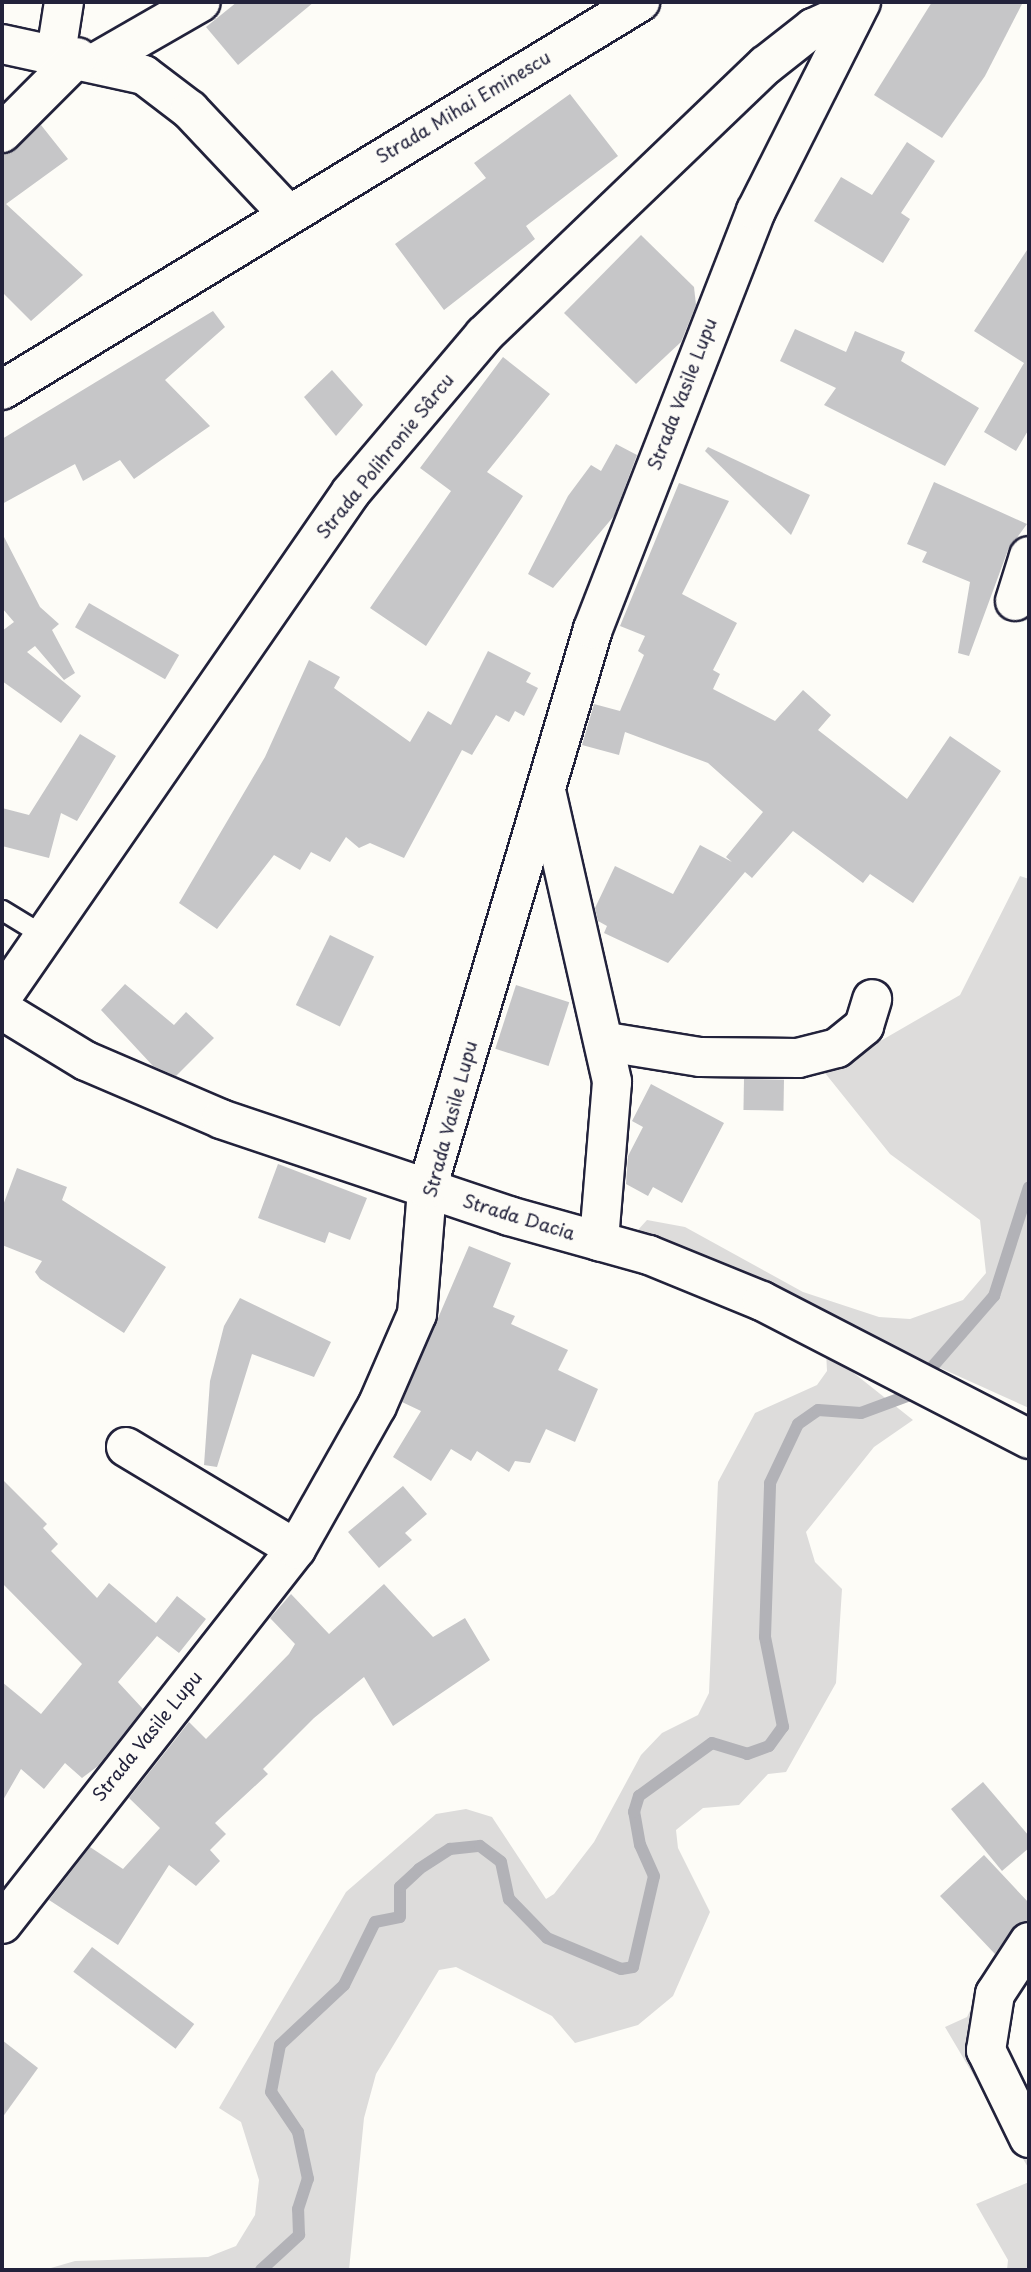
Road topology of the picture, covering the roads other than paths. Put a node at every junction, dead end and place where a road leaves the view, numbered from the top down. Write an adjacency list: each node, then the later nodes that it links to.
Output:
1 (64, 2): 6 (street)
2 (201, 2): 6 (street)
3 (640, 2): 8 (street, Strada Mihai Eminescu)
4 (859, 5): 12 (street, Strada Vasile Lupu); 14 (street, Strada Polihronie Sârcu)
5 (2, 44): 6 (street)
6 (78, 57): 7 (street); 8 (street)
7 (2, 133)
8 (286, 212): 9 (street, Strada Mihai Eminescu)
9 (2, 390)
10 (1029, 556): 11 (street)
11 (1015, 601)
12 (547, 795): 18 (street, Strada Vasile Lupu); 19 (street, Strada Vasile Lupu)
13 (2, 910): 14 (lane)
14 (43, 935): 15 (street, Strada Polihronie Sârcu)
15 (2, 997)
16 (872, 999): 18 (street)
17 (2, 1010): 19 (street, Strada Dacia)
18 (607, 1042): 20 (street, Strada Vasile Lupu)
19 (426, 1189): 20 (street, Strada Dacia); 23 (street, Strada Vasile Lupu)
20 (599, 1241): 21 (street, Strada Dacia)
21 (1029, 1439)
22 (126, 1447): 23 (street)
23 (296, 1549): 24 (street, Strada Vasile Lupu)
24 (2, 1924)
25 (1029, 1942): 26 (street)
26 (1029, 2138)

